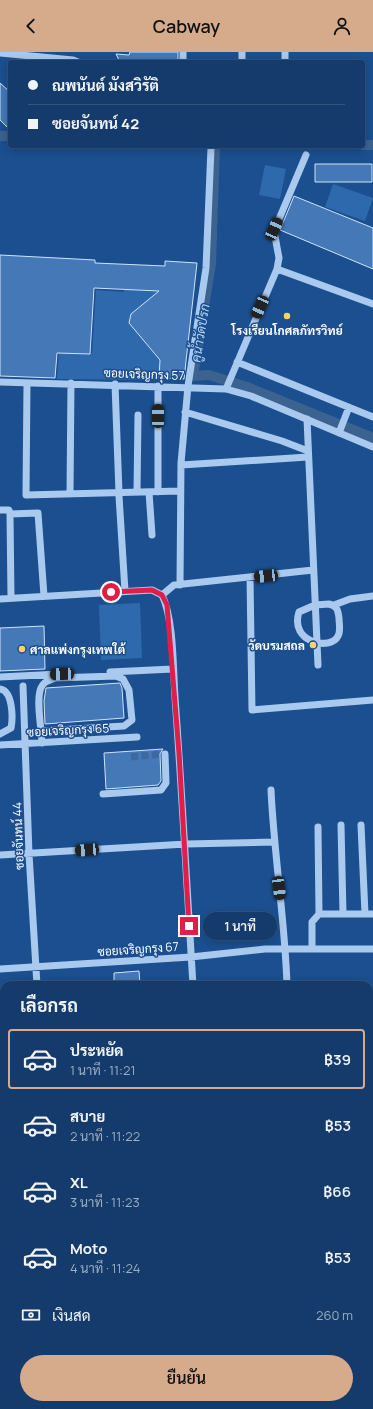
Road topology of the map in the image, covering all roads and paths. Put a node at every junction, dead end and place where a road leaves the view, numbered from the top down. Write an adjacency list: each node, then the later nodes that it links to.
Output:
1 (0, 54): 2 (street)
2 (73, 60)
3 (212, 148): 14 (street)
4 (306, 155): 5 (street)
5 (277, 269): 6 (street); 7 (street)
6 (373, 304)
7 (237, 362): 12 (street); 15 (street)
8 (0, 382): 9 (street, ซอยเจริญกรุง 57)
9 (27, 383): 10 (street, ซอยเจริญกรุง 57); 28 (street)
10 (71, 383): 11 (street, ซอยเจริญกรุง 57); 28 (street)
11 (115, 384): 13 (street, ซอยเจริญกรุง 57); 29 (street)
12 (227, 385): 14 (street, ซอยเจริญกรุง 57); 19 (street, ซอยเจริญกรุง 57)
13 (158, 386): 14 (street, ซอยเจริญกรุง 57); 27 (street)
14 (188, 386): 16 (street)
15 (349, 407): 18 (street); 20 (street)
16 (185, 412): 22 (street); 23 (street)
17 (138, 415): 25 (street)
18 (373, 417)
19 (306, 419): 20 (street, ซอยเจริญกรุง 57); 22 (street)
20 (341, 428): 21 (street, ซอยเจริญกรุง 57)
21 (373, 447)
22 (308, 454): 23 (street); 33 (street)
23 (181, 465): 24 (street)
24 (180, 491): 27 (street); 35 (street)
25 (137, 492): 26 (street); 29 (street)
26 (149, 492): 27 (street); 32 (street)
27 (158, 492)
28 (70, 494): 29 (street)
29 (119, 494): 36 (street)
30 (0, 510): 31 (street)
31 (10, 514): 38 (street); 40 (street)
32 (152, 534)
33 (313, 570): 34 (street); 42 (street)
34 (250, 577): 35 (street); 50 (street)
35 (180, 585): 37 (street)
36 (125, 591): 37 (street); 38 (street)
37 (162, 595): 46 (street)
38 (44, 596): 40 (street)
39 (373, 596): 43 (street)
40 (12, 598): 41 (street)
41 (0, 599)
42 (315, 605): 43 (street); 44 (street); 44 (street)
43 (334, 606): 44 (street)
44 (317, 642): 45 (street)
45 (318, 665)
46 (173, 669): 47 (street); 57 (street)
47 (0, 677)
48 (23, 686): 54 (street, ซอยจันทน์ 44)
49 (0, 688): 52 (street)
50 (373, 700)
51 (41, 731): 51 (street); 55 (street)
52 (0, 734)
53 (137, 737): 55 (street, ซอยเจริญกรุง 65)
54 (26, 743): 55 (street, ซอยเจริญกรุง 65); 56 (street, ซอยเจริญกรุง 65); 65 (street, ซอยจันทน์ 44)
55 (42, 743)
56 (0, 745)
57 (179, 753): 59 (street); 64 (street)
58 (271, 790): 63 (street)
59 (103, 794)
60 (341, 825): 68 (street)
61 (361, 826): 69 (street)
62 (318, 827): 67 (street)
63 (274, 842): 64 (street); 72 (street)
64 (186, 844): 65 (street); 74 (street)
65 (29, 854): 66 (street); 75 (street, ซอยจันทน์ 44)
66 (0, 855)
67 (318, 914): 68 (street); 71 (street)
68 (343, 914): 69 (street)
69 (365, 914): 70 (street)
70 (373, 914)
71 (312, 948): 72 (street, ซอยเจริญกรุง 67); 73 (street, ซอยเจริญกรุง 67)
72 (286, 949): 74 (street, ซอยเจริญกรุง 67); 79 (street)
73 (373, 949)
74 (191, 957): 75 (street, ซอยเจริญกรุง 67); 78 (street)
75 (36, 967): 76 (street, ซอยเจริญกรุง 67); 77 (street, ซอยจันทน์ 44)
76 (0, 969)
77 (36, 981)
78 (193, 981)
79 (287, 981)

